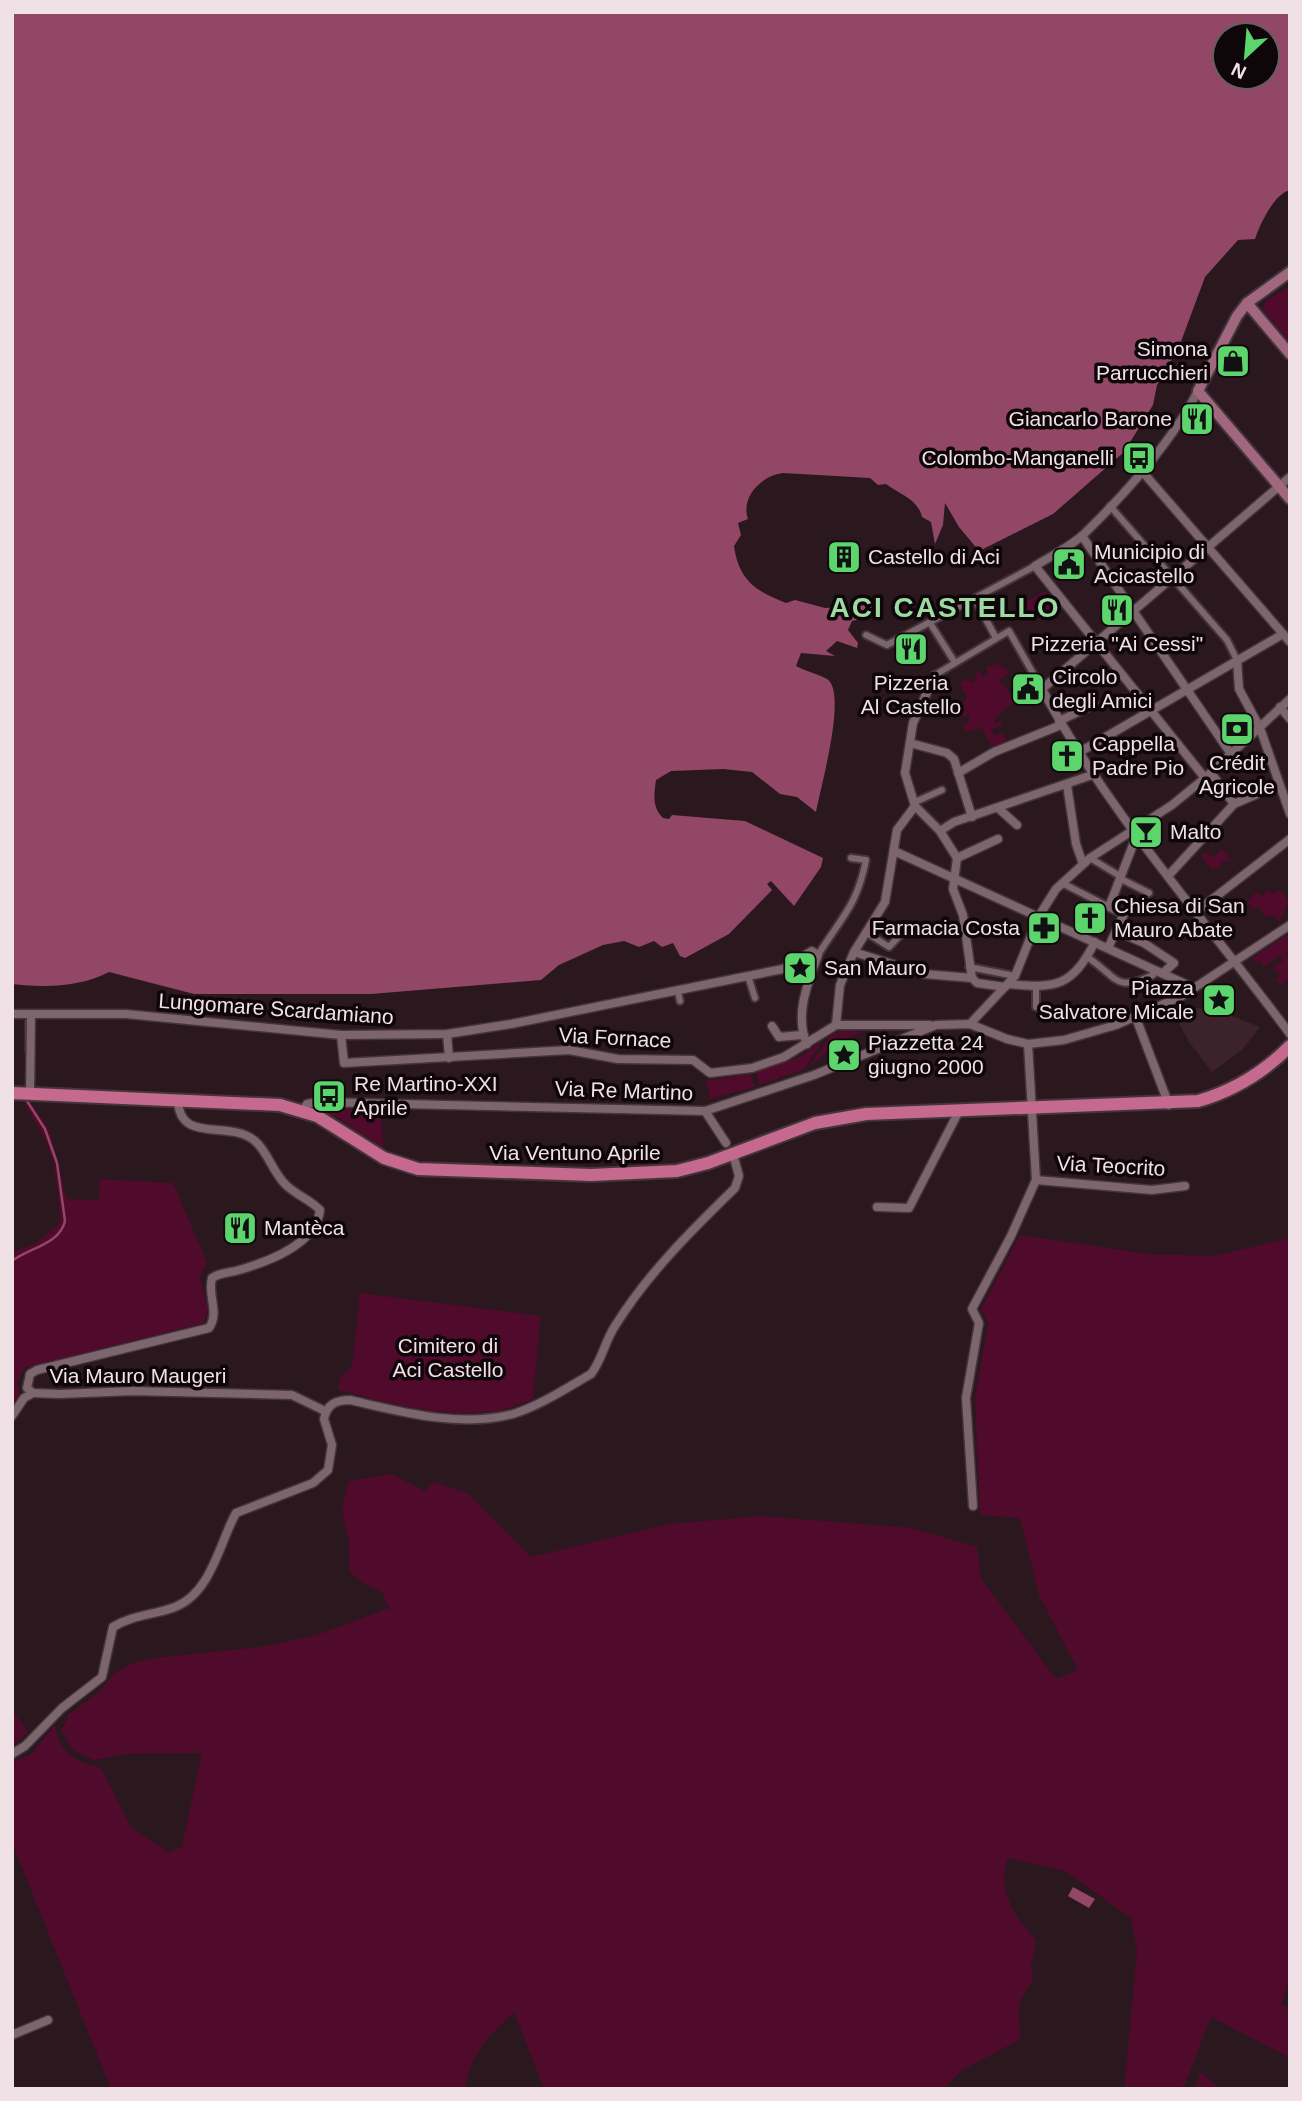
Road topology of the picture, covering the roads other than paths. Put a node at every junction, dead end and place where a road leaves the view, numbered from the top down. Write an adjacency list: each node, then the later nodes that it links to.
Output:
1 (1290, 272): 2 (main road)
2 (1247, 303): 3 (main road); 4 (main road)
3 (1290, 354)
4 (1198, 391): 5 (street); 7 (main road)
5 (1141, 470): 9 (street); 11 (street)
6 (1290, 477): 7 (street)
7 (1279, 486): 8 (main road); 11 (street)
8 (1290, 499)
9 (1110, 506): 10 (street); 13 (street)
10 (1082, 536): 12 (street); 15 (street)
11 (1209, 547): 13 (street); 17 (street)
12 (1035, 566): 14 (street); 21 (street)
13 (1172, 578): 15 (street); 22 (street)
14 (975, 599): 16 (street); 19 (street)
15 (1135, 609): 21 (street); 25 (street)
16 (930, 623): 18 (street); 23 (street)
17 (1283, 634): 20 (street); 22 (street)
18 (866, 635)
19 (999, 636): 23 (street); 26 (street)
20 (1290, 642)
21 (1094, 643): 26 (street); 32 (street)
22 (1237, 660): 25 (street); 35 (street)
23 (954, 661): 24 (street)
24 (934, 675): 36 (street)
25 (1189, 688): 32 (street); 38 (street)
26 (1042, 689): 34 (street)
27 (1290, 698): 30 (street)
28 (924, 704): 31 (street)
29 (1095, 704): 34 (street)
30 (1280, 707): 33 (street); 35 (street)
31 (940, 711)
32 (1151, 711): 37 (street); 41 (street)
33 (1290, 719)
34 (1060, 723): 37 (street); 39 (street)
35 (1260, 727): 38 (street); 48 (street)
36 (910, 743): 39 (street); 45 (street)
37 (1078, 753): 40 (street)
38 (1231, 754): 41 (street)
39 (958, 773): 49 (street)
40 (1092, 775): 42 (street); 52 (street)
41 (1208, 775): 46 (street); 52 (street)
42 (1067, 785): 47 (street); 58 (street)
43 (942, 790): 45 (street)
44 (1256, 794): 46 (street)
45 (915, 804): 51 (street); 55 (street)
46 (1234, 804): 59 (street)
47 (998, 808): 49 (street); 50 (street)
48 (1290, 814)
49 (971, 817): 51 (street)
50 (1017, 824)
51 (940, 831): 57 (street)
52 (1133, 834): 58 (street); 59 (street); 60 (street)
53 (998, 839): 57 (street)
54 (1290, 839): 65 (street)
55 (894, 851): 61 (street); 70 (street)
56 (851, 858): 74 (street)
57 (957, 858): 61 (street)
58 (1087, 861): 60 (street); 62 (street)
59 (1168, 876): 65 (street)
60 (1120, 877): 63 (street); 64 (street)
61 (954, 878): 66 (street); 77 (street)
62 (1062, 883): 64 (street); 66 (street)
63 (1149, 893)
64 (1109, 907): 69 (street)
65 (1196, 912): 76 (street)
66 (1039, 916): 71 (street); 81 (street)
67 (1290, 925): 76 (street)
68 (906, 928): 70 (street)
69 (1116, 931): 72 (street); 78 (street)
70 (867, 933): 73 (street)
71 (1095, 942): 72 (street); 75 (street)
72 (1108, 948): 78 (street)
73 (854, 952): 82 (street); 94 (street)
74 (818, 955): 80 (street, Lungomare Scardamiano); 100 (street)
75 (1087, 957): 79 (street); 84 (street)
76 (1235, 962): 85 (street); 98 (street)
77 (969, 967): 81 (street); 82 (street)
78 (1163, 973): 85 (street)
79 (1153, 975)
80 (748, 976): 86 (street, Lungomare Scardamiano); 87 (street)
81 (1015, 976): 83 (street)
82 (972, 978): 83 (street)
83 (1007, 985): 84 (street); 93 (street)
84 (1036, 986): 89 (street)
85 (1194, 988): 92 (street)
86 (678, 991): 88 (street); 97 (street, Lungomare Scardamiano)
87 (755, 999)
88 (680, 1001)
89 (1036, 1007)
90 (12, 1014): 91 (street, Lungomare Scardamiano)
91 (31, 1014): 99 (street, Lungomare Scardamiano); 105 (street)
92 (1136, 1018): 102 (street); 107 (street)
93 (970, 1024): 95 (street, Via Re Martino); 102 (street)
94 (836, 1025): 95 (street); 101 (street, Via Fornace)
95 (936, 1025): 111 (street, Via Re Martino)
96 (772, 1026): 100 (street)
97 (447, 1034): 99 (street, Lungomare Scardamiano); 104 (street)
98 (1290, 1034)
99 (341, 1035): 104 (street, Via Fornace)
100 (803, 1035): 101 (street)
101 (807, 1044): 104 (street, Via Fornace)
102 (1028, 1044): 109 (street)
103 (1290, 1046): 107 (main road, Via Ventuno Aprile)
104 (449, 1058)
105 (20, 1094): 106 (main road, Via Ventuno Aprile)
106 (178, 1100): 110 (main road, Via Ventuno Aprile); 116 (street, Via Mauro Maugeri)
107 (1169, 1105): 109 (main road, Via Ventuno Aprile)
108 (960, 1109): 109 (main road, Via Ventuno Aprile); 112 (main road, Via Ventuno Aprile); 115 (street)
109 (1031, 1109): 113 (street)
110 (303, 1110): 111 (street, Via Re Martino); 112 (main road, Via Ventuno Aprile)
111 (705, 1111): 112 (street)
112 (729, 1149): 117 (street)
113 (1036, 1180): 114 (street, Via Teocrito); 119 (street)
114 (1185, 1186)
115 (877, 1207)
116 (33, 1393): 117 (street, Via Mauro Maugeri); 118 (street)
117 (325, 1411): 120 (street)
118 (12, 1416)
119 (973, 1506)
120 (12, 1754)
121 (48, 2020): 122 (street)
122 (12, 2035)

